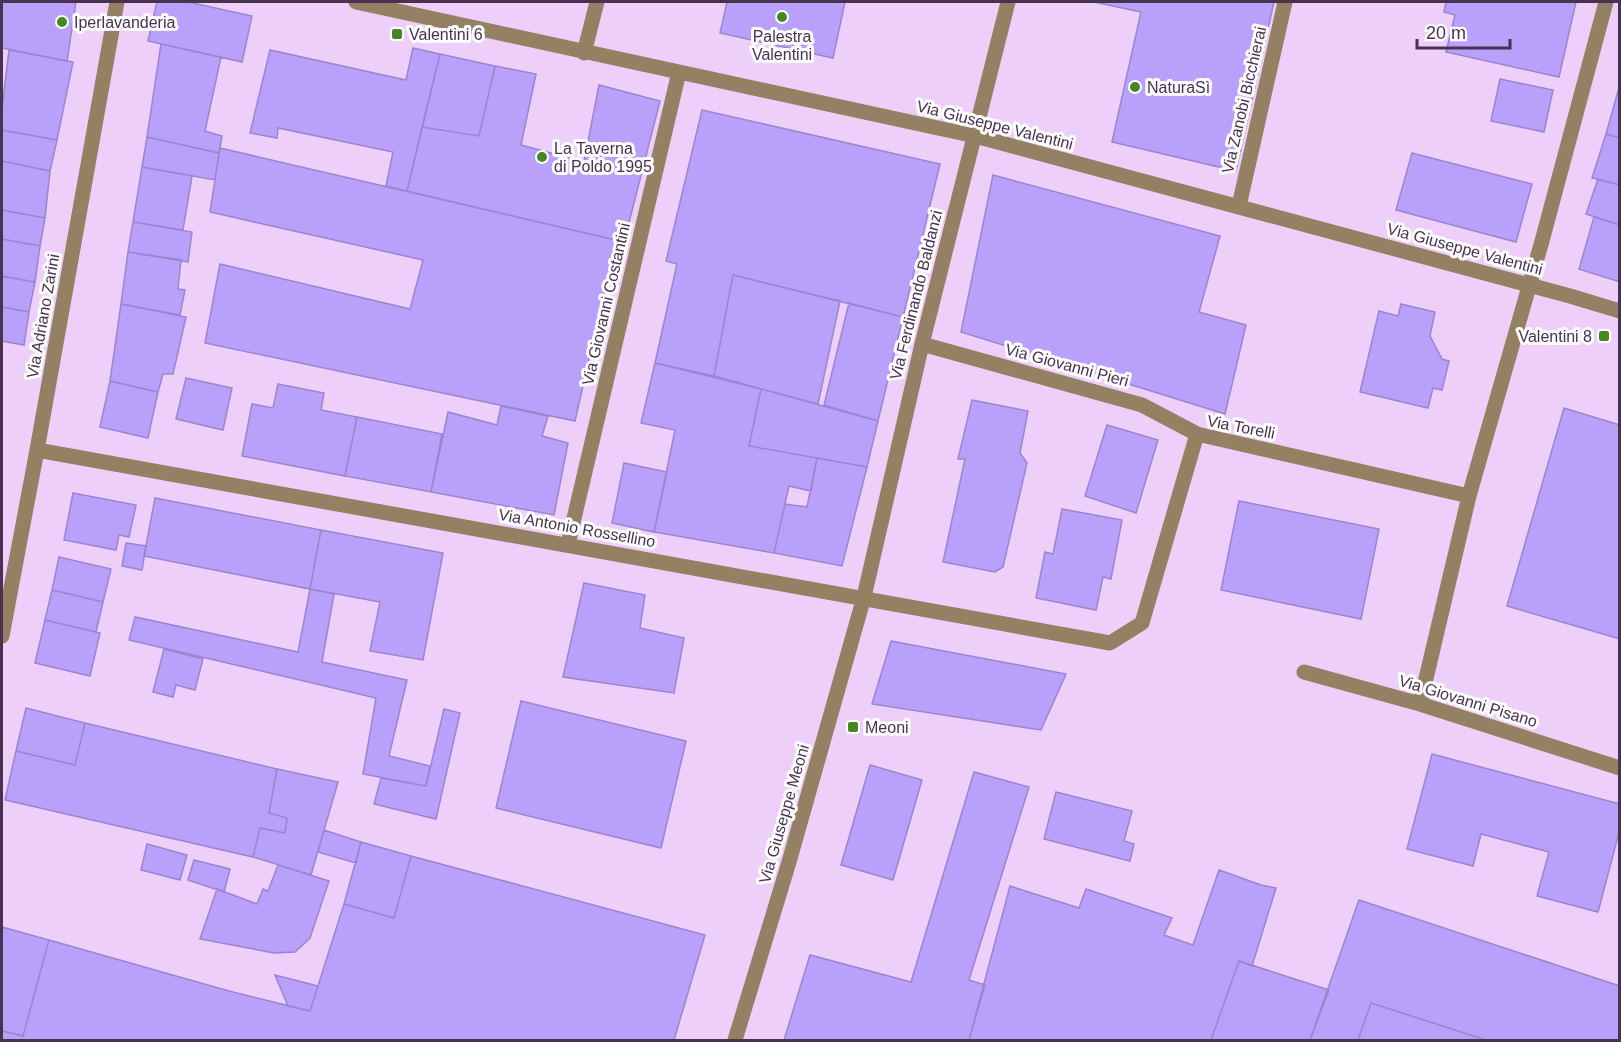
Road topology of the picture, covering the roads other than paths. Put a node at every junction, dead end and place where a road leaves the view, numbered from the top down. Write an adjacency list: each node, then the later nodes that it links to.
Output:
1 (117, 2): 15 (street, Via Adriano Zarini)
2 (356, 2): 7 (street, Via Giuseppe Valentini)
3 (597, 2): 7 (street)
4 (1008, 2): 9 (street, Via Ferdinando Baldanzi)
5 (1285, 2): 10 (street, Via Zanobi Bicchierai)
6 (1606, 2): 11 (street)
7 (584, 53): 8 (street, Via Giuseppe Valentini)
8 (679, 72): 9 (street, Via Giuseppe Valentini); 17 (street, Via Giovanni Costantini)
9 (975, 136): 10 (street, Via Giuseppe Valentini); 13 (street, Via Ferdinando Baldanzi)
10 (1239, 206): 11 (street, Via Giuseppe Valentini)
11 (1528, 285): 12 (street, Via Giuseppe Valentini); 16 (street)
12 (1620, 311)
13 (922, 344): 14 (street, Via Giovanni Pieri); 18 (street, Via Ferdinando Baldanzi)
14 (1197, 434): 16 (street, Via Torelli); 20 (street, Via Torelli)
15 (37, 450): 17 (street, Via Antonio Rossellino); 19 (street, Via Adriano Zarini)
16 (1469, 496): 22 (street)
17 (568, 544): 18 (street, Via Antonio Rossellino)
18 (864, 597): 20 (street, Via Antonio Rossellino); 24 (street, Via Giuseppe Meoni)
19 (2, 636)
20 (1110, 643)
21 (1304, 672): 22 (street, Via Giovanni Pisano)
22 (1420, 704): 23 (street, Via Giovanni Pisano)
23 (1620, 768)
24 (735, 1041)

